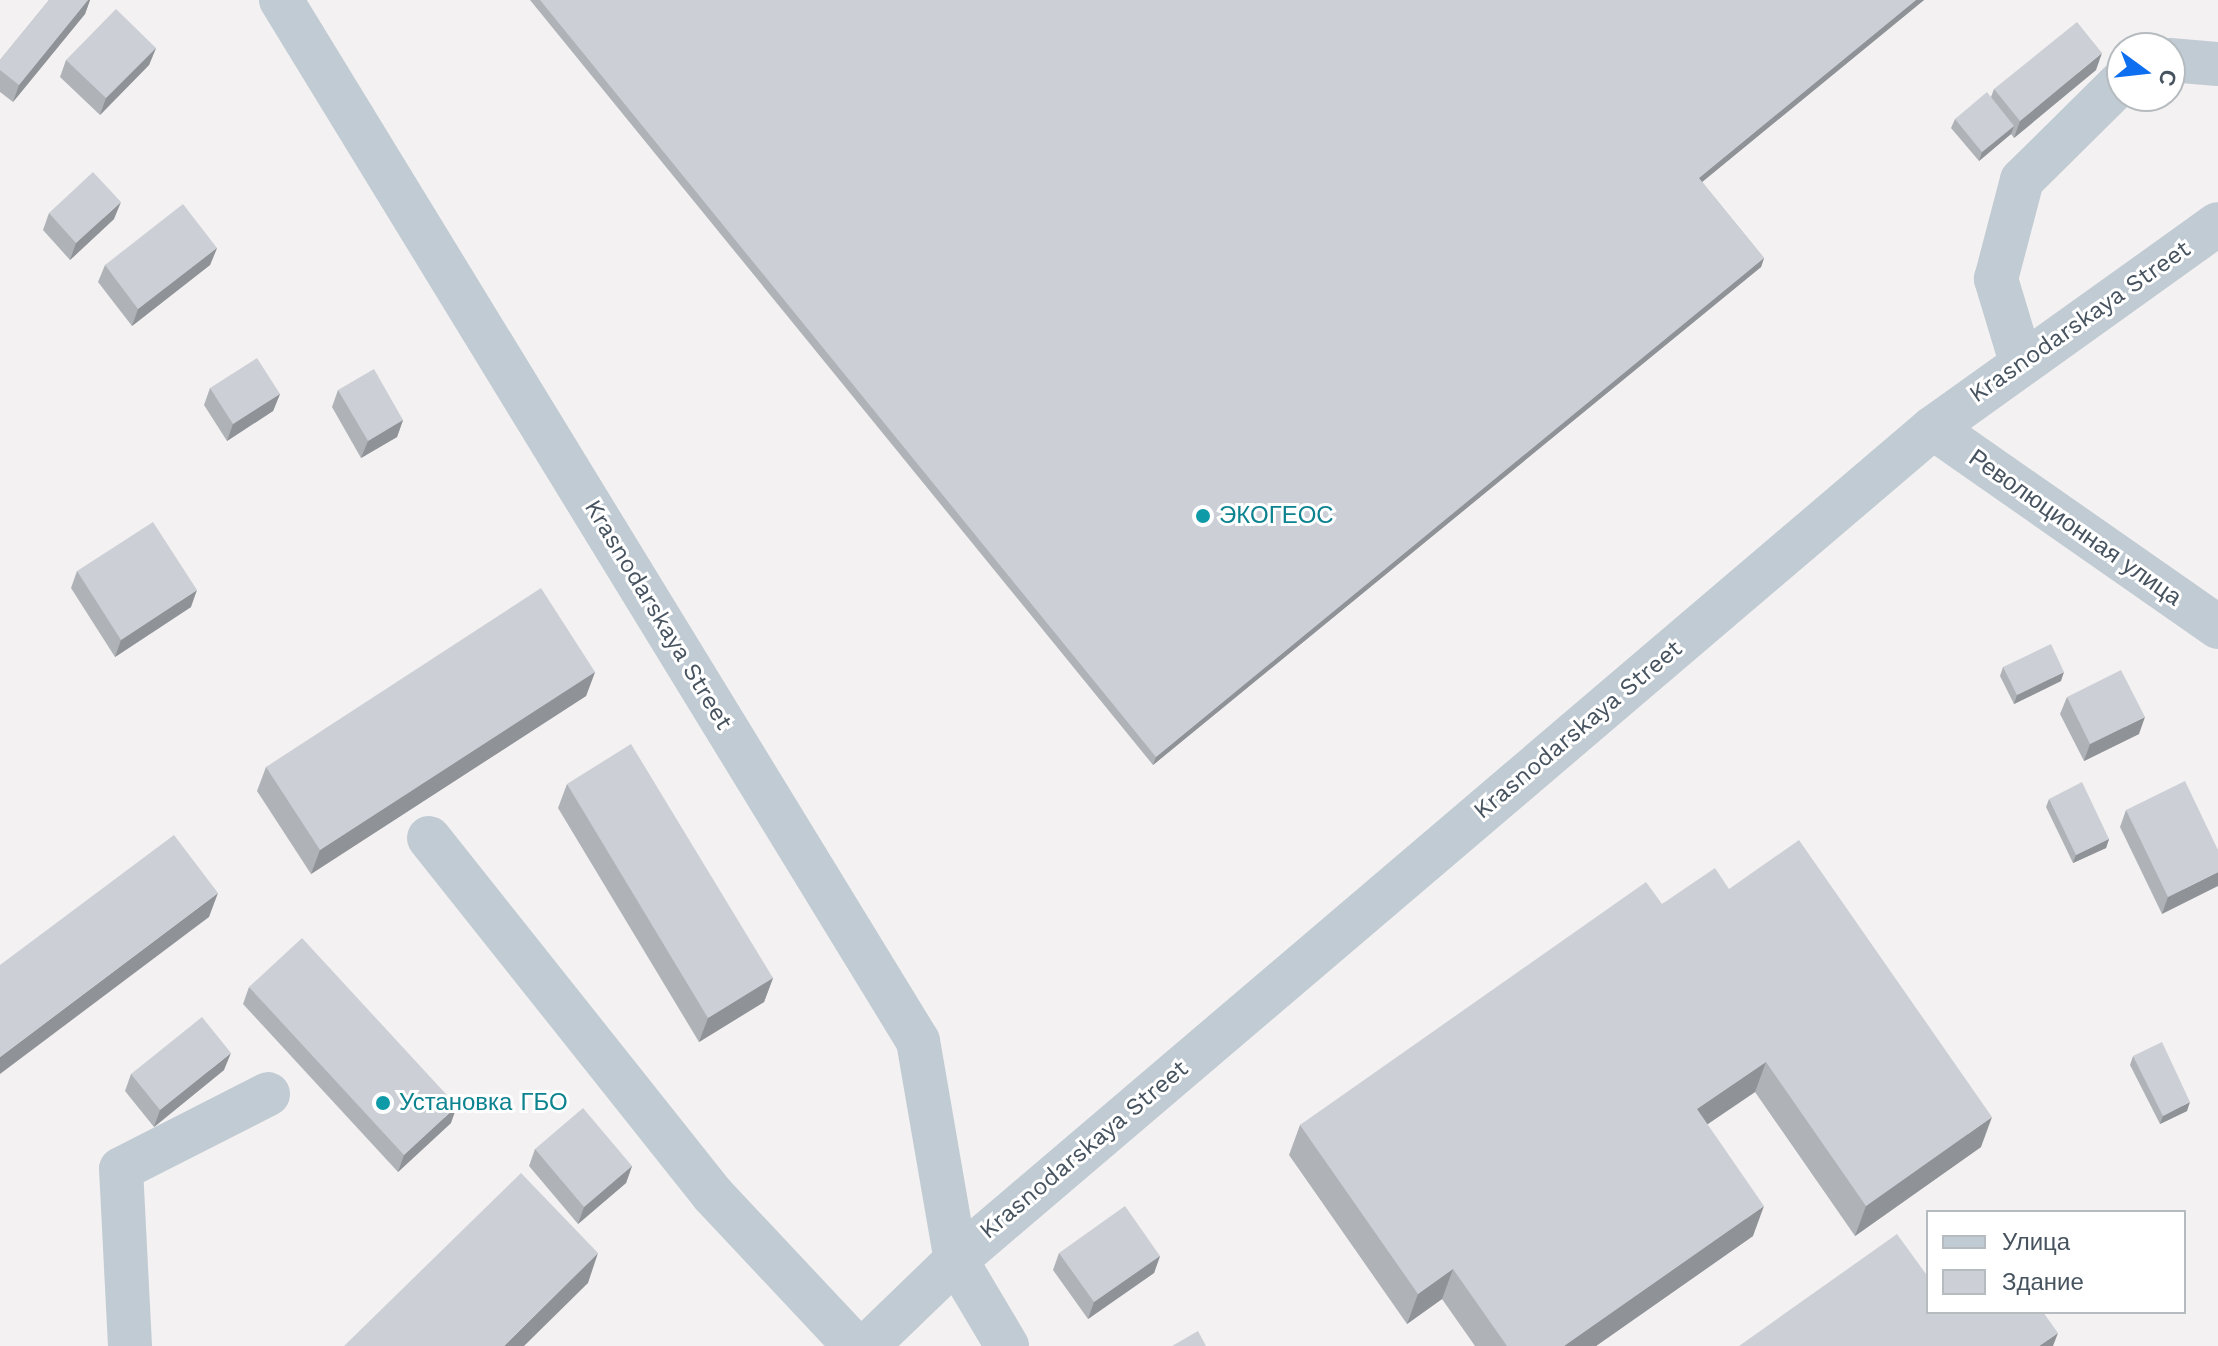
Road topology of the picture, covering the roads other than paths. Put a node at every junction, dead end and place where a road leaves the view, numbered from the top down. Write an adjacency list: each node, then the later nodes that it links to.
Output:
1 (281, 0): 11 (street, Krasnodarskaya Street)
2 (2186, 61): 3 (street)
3 (2218, 64)
4 (2106, 97): 6 (street)
5 (2218, 224): 6 (street, Krasnodarskaya Street)
6 (2021, 362): 7 (street, Krasnodarskaya Street)
7 (1933, 428): 8 (street, Революционная улица); 11 (street, Krasnodarskaya Street)
8 (2218, 627)
9 (429, 838): 13 (street)
10 (268, 1094): 12 (street)
11 (956, 1260): 14 (street, Krasnodarskaya Street); 15 (street)
12 (130, 1346)
13 (855, 1346)
14 (867, 1346)
15 (1007, 1346)

